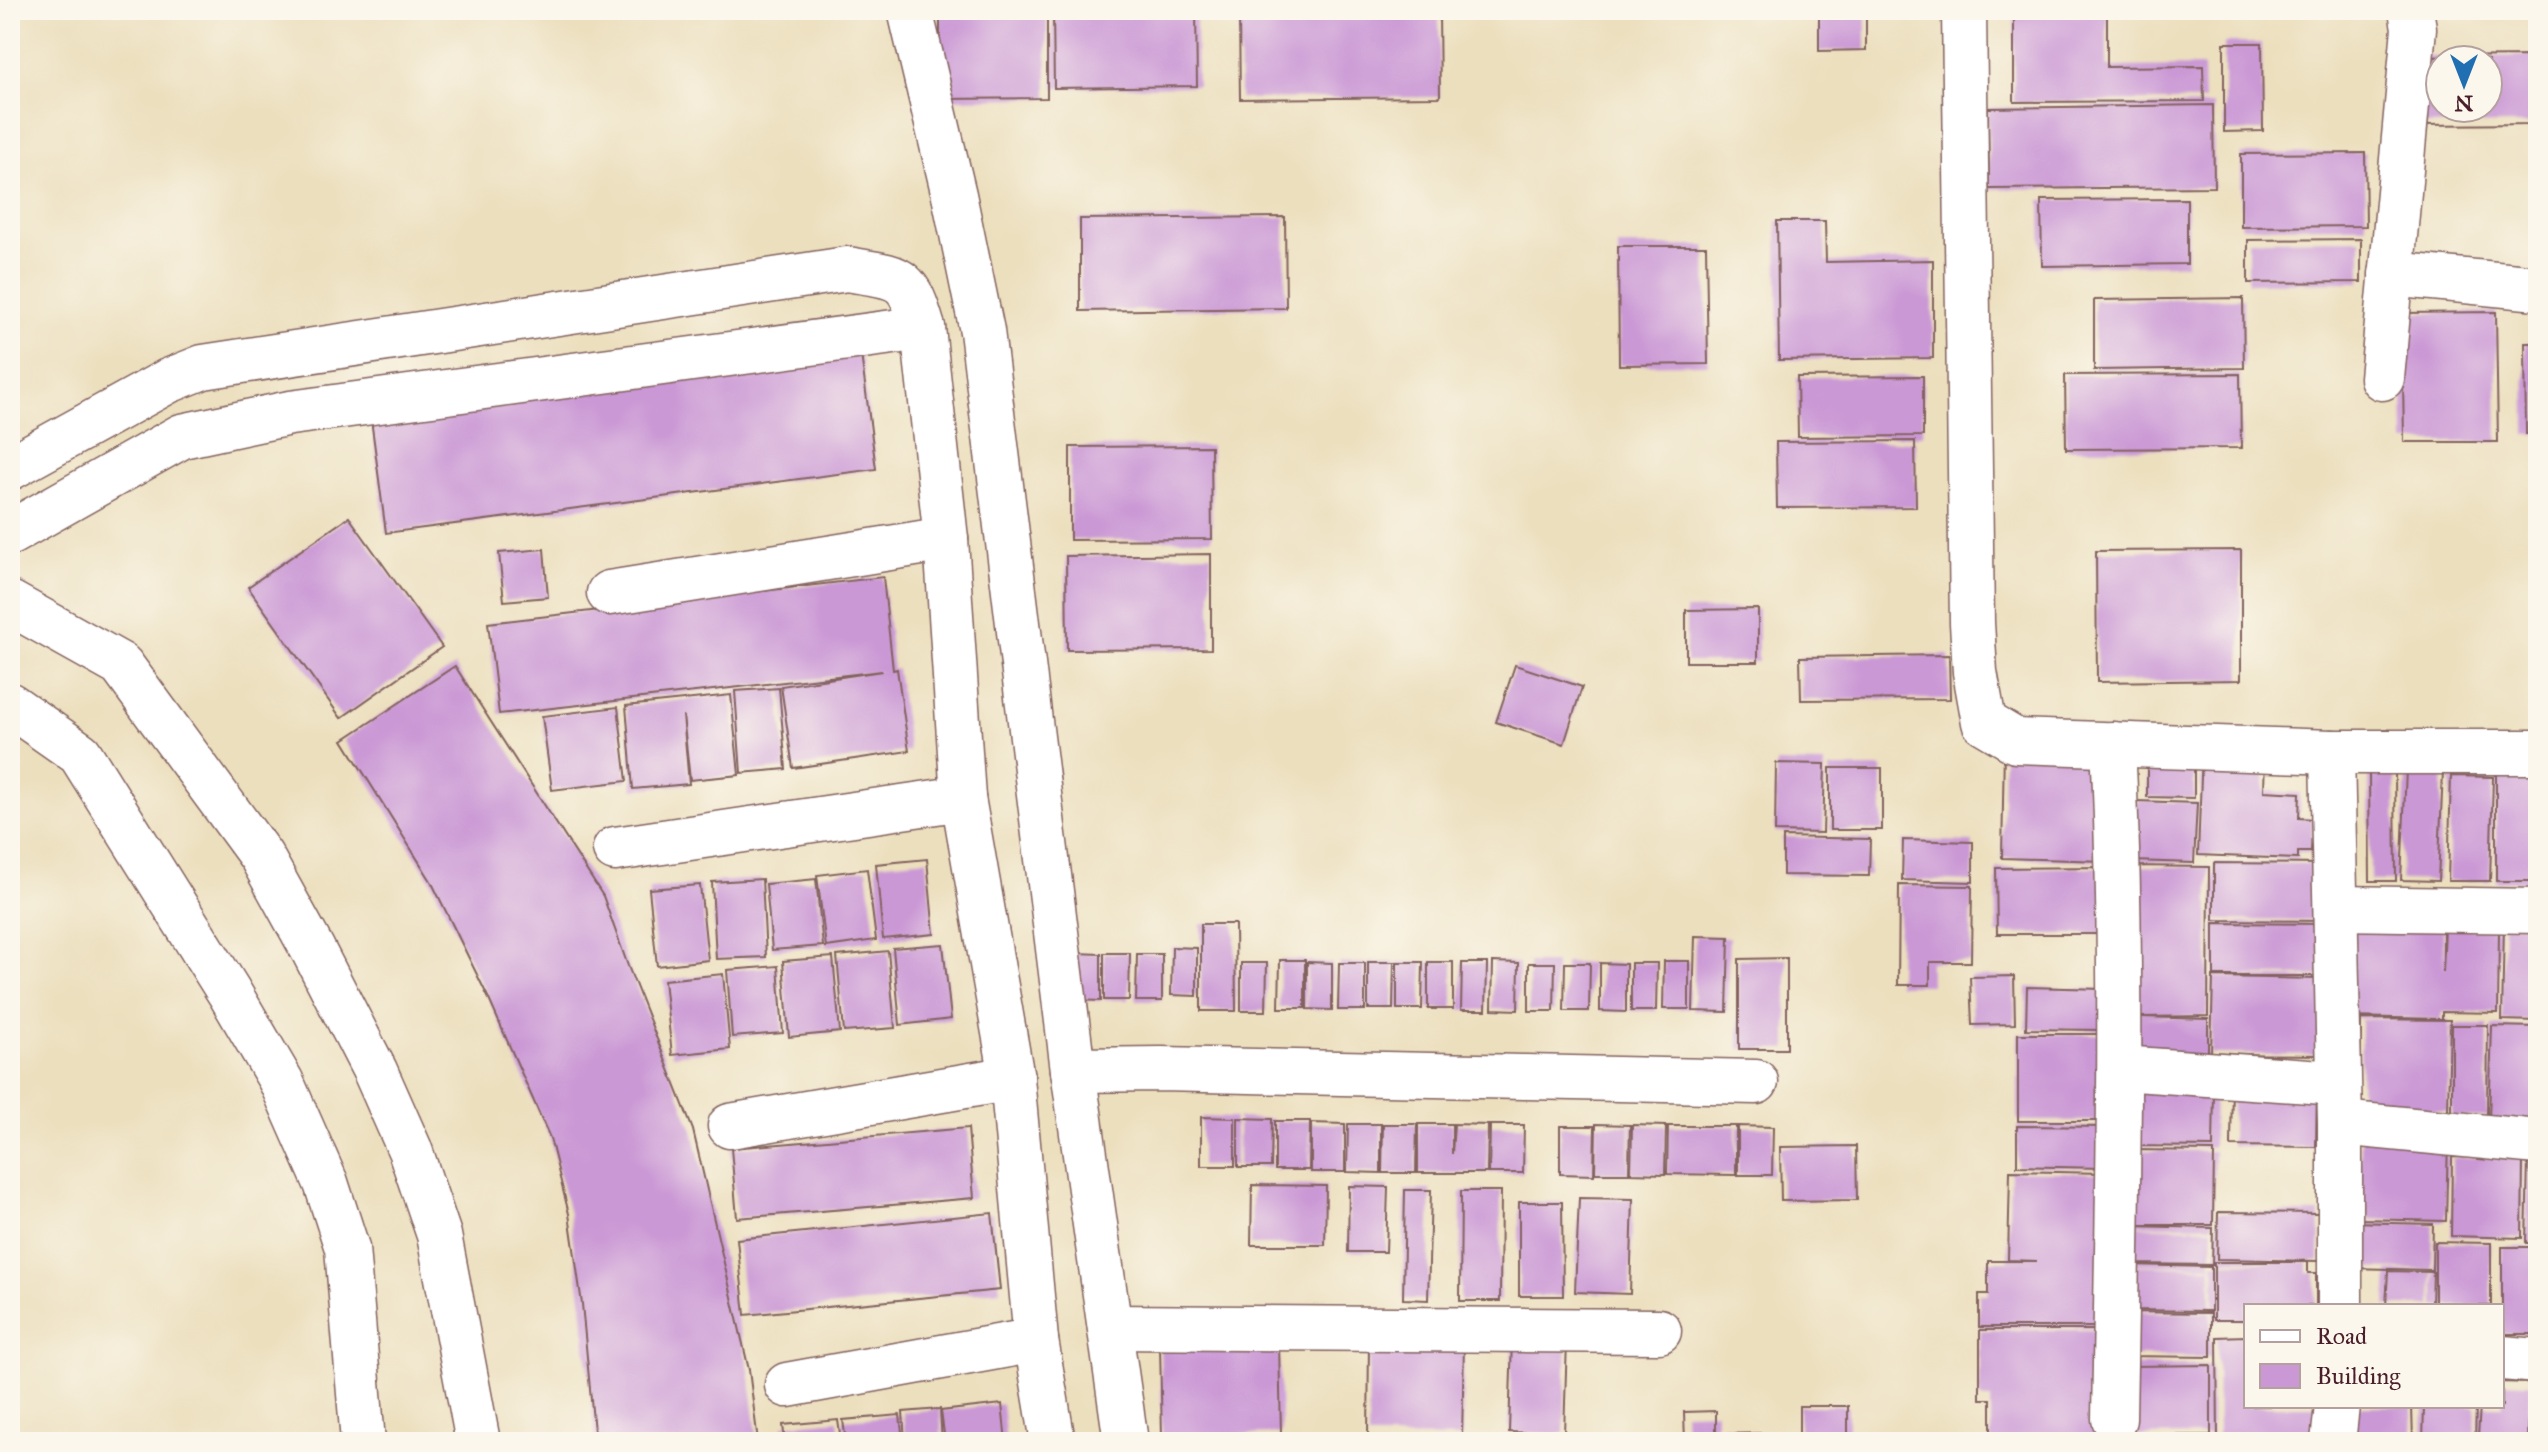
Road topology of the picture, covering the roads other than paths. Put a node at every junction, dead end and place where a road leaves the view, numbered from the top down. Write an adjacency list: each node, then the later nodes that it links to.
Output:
1 (910, 10): 22 (street)
2 (1964, 10): 14 (street)
3 (2411, 10): 4 (street)
4 (2391, 274): 5 (street); 7 (street)
5 (2538, 288)
6 (923, 328): 8 (street); 9 (street); 10 (street)
7 (2382, 378)
8 (10, 468)
9 (10, 533)
10 (946, 539): 11 (street); 17 (street)
11 (609, 593)
12 (10, 603): 38 (street)
13 (10, 705): 37 (street)
14 (2113, 744): 15 (street); 21 (street)
15 (2332, 752): 16 (street); 19 (street)
16 (2538, 752)
17 (963, 798): 18 (street); 23 (street)
18 (615, 849)
19 (2336, 908): 20 (street); 25 (street)
20 (2538, 911)
21 (2120, 1068): 25 (street); 36 (street)
22 (1073, 1070): 24 (street); 29 (street)
23 (1012, 1078): 26 (street); 31 (street)
24 (1756, 1082)
25 (2339, 1103): 27 (street); 28 (street)
26 (730, 1126)
27 (2538, 1142)
28 (2340, 1304)
29 (1110, 1327): 30 (street); 40 (street)
30 (1659, 1331)
31 (1036, 1340): 34 (street); 39 (street)
32 (2504, 1358): 33 (street)
33 (2538, 1361)
34 (787, 1385)
35 (2337, 1408): 41 (street)
36 (2114, 1419)
37 (363, 1442)
38 (478, 1442)
39 (1053, 1442)
40 (1126, 1442)
41 (2333, 1442)

